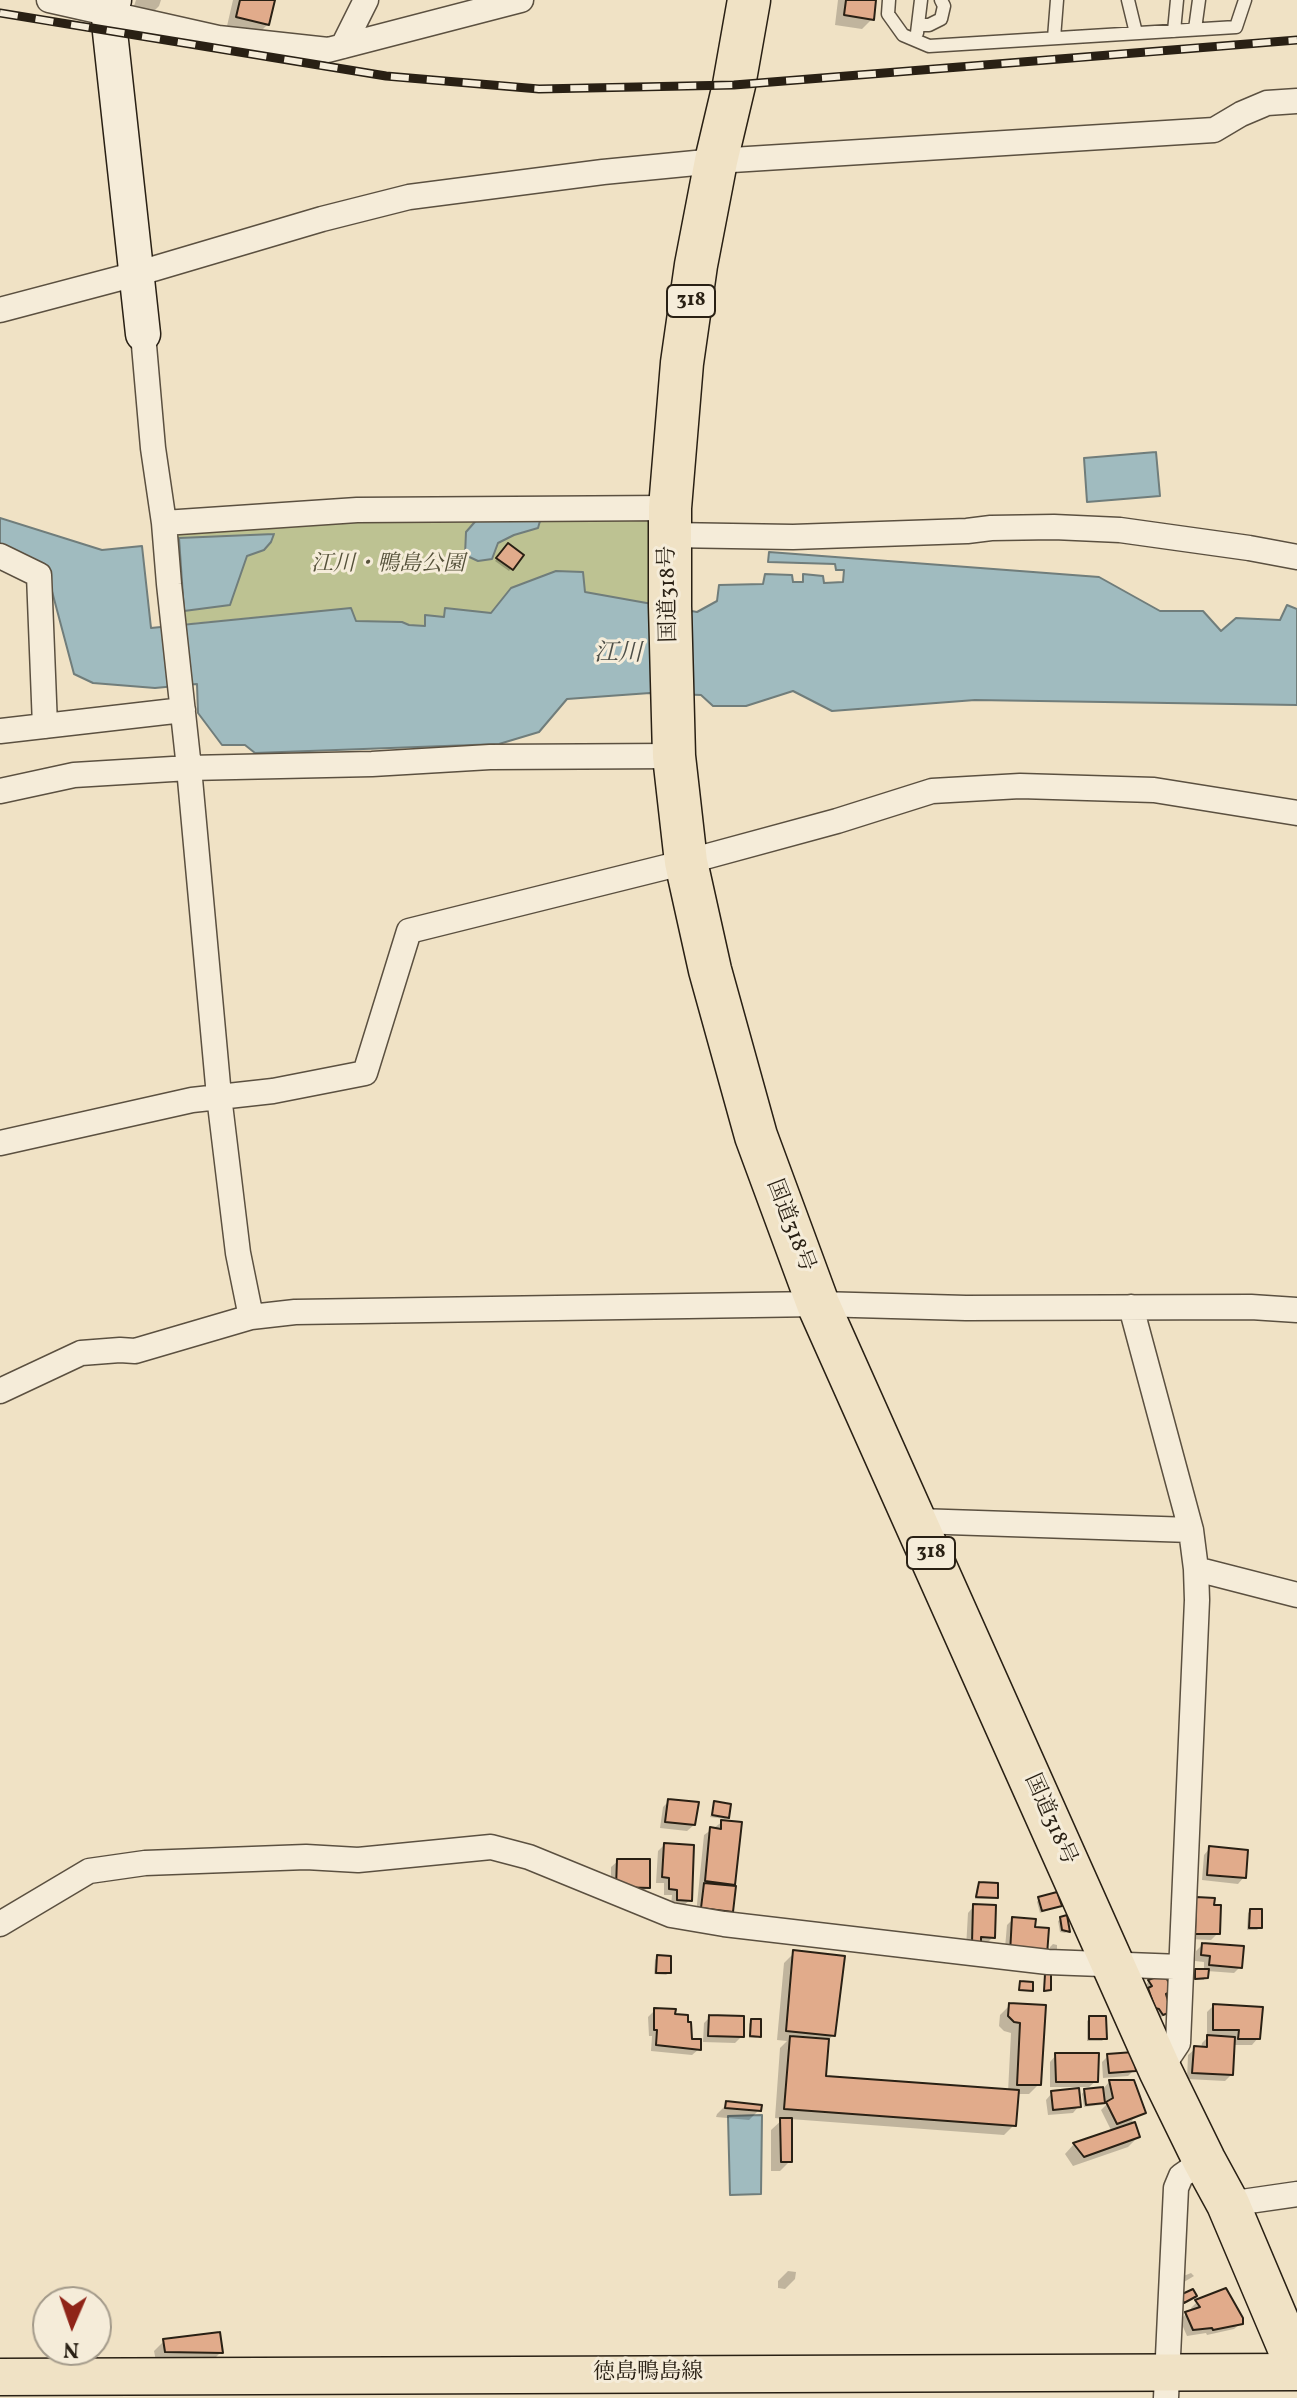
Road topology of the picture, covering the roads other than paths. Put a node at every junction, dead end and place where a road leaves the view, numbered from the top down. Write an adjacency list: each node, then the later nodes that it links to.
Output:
1 (49, 0): 13 (street)
2 (366, 0): 20 (street)
3 (521, 0): 20 (street)
4 (749, 0): 22 (highway, 国道318号 / 318)
5 (889, 0): 19 (lane)
6 (921, 0): 14 (lane)
7 (941, 0): 14 (lane)
8 (1057, 0): 18 (lane)
9 (1128, 0): 17 (lane)
10 (1177, 0): 16 (lane)
11 (1199, 0): 15 (lane)
12 (1245, 0): 15 (lane)
13 (112, 7): 20 (street); 23 (street)
14 (918, 25): 19 (lane)
15 (1195, 29): 16 (lane)
16 (1174, 31): 17 (lane)
17 (1136, 33): 18 (lane)
18 (1054, 38): 19 (lane)
19 (917, 41)
20 (343, 46)
21 (1297, 101): 22 (street)
22 (716, 161): 23 (street); 26 (highway, 国道318号 / 318)
23 (136, 274): 24 (street); 25 (street)
24 (0, 310)
25 (143, 334): 27 (street)
26 (670, 521): 27 (street); 29 (street); 33 (highway, 国道318号 / 318)
27 (164, 523): 30 (street)
28 (0, 556): 31 (street)
29 (1297, 557)
30 (182, 703): 31 (street); 34 (street)
31 (45, 726): 32 (street)
32 (0, 731)
33 (674, 756): 34 (street); 37 (highway, 国道318号 / 318)
34 (189, 768): 35 (street); 38 (street)
35 (0, 791)
36 (1297, 813): 37 (street)
37 (686, 862): 38 (street); 40 (highway, 国道318号 / 318)
38 (219, 1096): 39 (street); 43 (street)
39 (0, 1143)
40 (818, 1304): 41 (street); 43 (street); 45 (highway, 国道318号 / 318)
41 (1131, 1307): 42 (street); 46 (street)
42 (1297, 1310)
43 (251, 1317): 44 (street)
44 (0, 1391)
45 (917, 1521): 46 (street); 50 (highway, 国道318号 / 318)
46 (1191, 1530): 47 (street)
47 (1196, 1569): 48 (street); 51 (street)
48 (1297, 1595)
49 (0, 1924): 50 (street)
50 (1113, 1966): 51 (street); 52 (highway, 国道318号 / 318)
51 (1181, 1967): 52 (street)
52 (1160, 2070): 53 (highway, 国道318号 / 318)
53 (1204, 2160): 55 (highway, 国道318号 / 318); 58 (street)
54 (1297, 2194): 55 (street)
55 (1228, 2204): 56 (highway, 国道318号 / 318)
56 (1297, 2370): 58 (main road, 徳島鴨島線)
57 (0, 2377): 58 (main road, 徳島鴨島線)
58 (1167, 2385)

